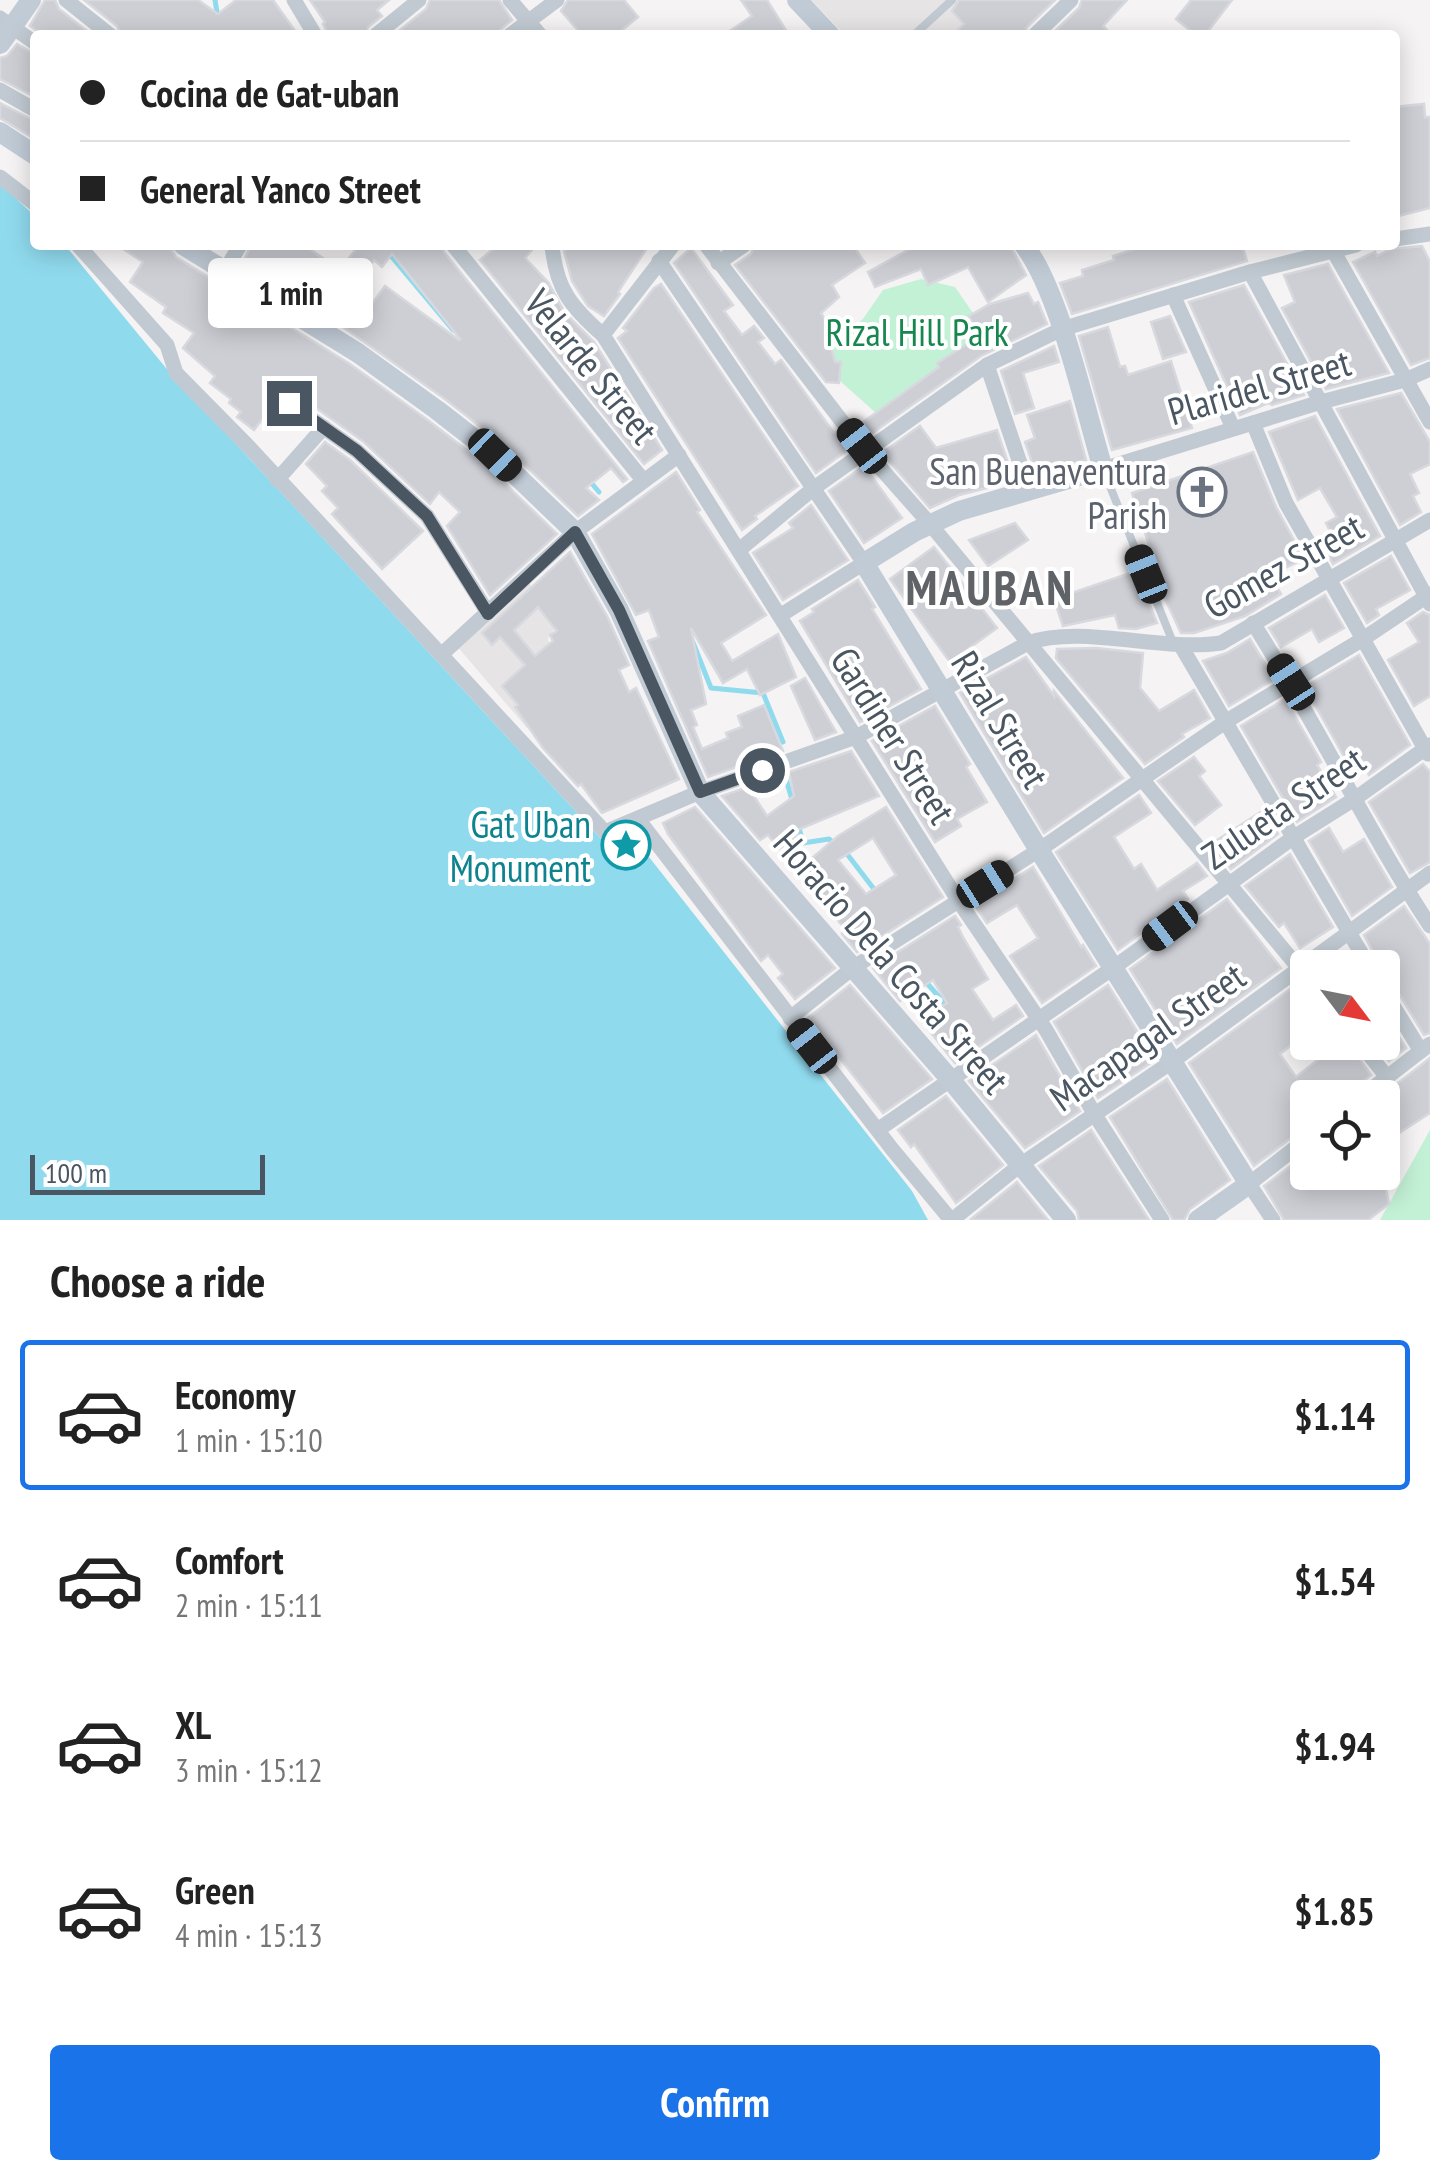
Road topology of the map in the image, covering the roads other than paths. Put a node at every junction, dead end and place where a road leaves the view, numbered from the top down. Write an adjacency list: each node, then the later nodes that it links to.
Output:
1 (31, 0): 11 (street)
2 (66, 0): 12 (street)
3 (294, 0): 13 (street)
4 (419, 0): 14 (street)
5 (510, 0): 10 (street)
6 (557, 0): 10 (street)
7 (797, 0): 17 (street)
8 (952, 0): 18 (lane)
9 (1070, 0): 19 (street)
10 (528, 21): 15 (street); 16 (street)
11 (4, 29): 20 (street)
12 (104, 30)
13 (312, 30)
14 (382, 30)
15 (516, 30)
16 (536, 30)
17 (825, 30)
18 (919, 30)
19 (1040, 30)
20 (30, 41)
21 (0, 90): 22 (street)
22 (30, 107)
23 (0, 132): 24 (street)
24 (30, 151)
25 (0, 177): 26 (street)
26 (30, 200)
27 (1430, 234): 28 (street)
28 (1400, 238)
29 (82, 250): 59 (street)
30 (191, 250): 42 (street, Horacio Dela Costa Street)
31 (237, 250): 42 (street)
32 (457, 250): 60 (street, Velarde Street)
33 (552, 250): 46 (street, Gardiner Street)
34 (669, 250): 40 (street)
35 (709, 250): 41 (street)
36 (737, 250): 41 (street)
37 (1028, 250): 45 (street)
38 (1321, 250): 43 (street)
39 (1333, 250): 49 (street)
40 (659, 261): 46 (street); 61 (street, Rizal Street)
41 (718, 263): 56 (street)
42 (225, 271): 65 (street, Horacio Dela Costa Street)
43 (1250, 272): 44 (street); 50 (street)
44 (1173, 296): 45 (street); 55 (street)
45 (1062, 329): 47 (street); 58 (street)
46 (603, 335): 57 (street, Gardiner Street)
47 (988, 365): 56 (street); 62 (street)
48 (1430, 370): 49 (street, Plaridel Street)
49 (1405, 380): 50 (street, Plaridel Street); 53 (street)
50 (1321, 402): 52 (street, Plaridel Street); 66 (street)
51 (289, 403): 54 (street)
52 (1253, 422): 55 (street, Plaridel Street); 69 (street)
53 (1430, 422)
54 (324, 426): 59 (street); 71 (street)
55 (1233, 428): 58 (street, Plaridel Street)
56 (866, 451): 61 (street); 64 (street)
57 (679, 455): 60 (street); 67 (street, Gardiner Street)
58 (1103, 468): 62 (street, Plaridel Street); 76 (lane)
59 (277, 480): 77 (street)
60 (644, 480): 65 (street)
61 (814, 488): 67 (street); 68 (street, Rizal Street)
62 (1029, 490): 64 (street, Plaridel Street)
63 (1430, 520): 66 (street, Gomez Street)
64 (930, 524): 68 (street, Plaridel Street); 75 (street)
65 (575, 532): 71 (street); 84 (street, Horacio Dela Costa Street)
66 (1397, 538): 69 (street, Gomez Street); 70 (street)
67 (740, 550): 72 (street, Gardiner Street)
68 (864, 563): 72 (street, Plaridel Street); 79 (street, Rizal Street)
69 (1327, 578): 73 (street, Gomez Street); 74 (street)
70 (1428, 598): 74 (street)
71 (488, 614): 77 (street)
72 (781, 614): 81 (street, Gardiner Street)
73 (1253, 623): 76 (street, Gomez Street); 78 (street)
74 (1363, 639): 78 (street); 82 (street)
75 (1028, 644): 76 (street, Gomez Street); 79 (street, Gomez Street); 83 (street)
76 (1178, 646): 80 (street)
77 (442, 654): 86 (street, Gomez Street)
78 (1291, 682): 80 (street); 85 (street)
79 (944, 692): 81 (street, Gomez Street); 88 (street, Rizal Street)
80 (1224, 722): 83 (street); 87 (street)
81 (856, 737): 84 (street, Gomez Street); 92 (street, Gardiner Street)
82 (1428, 750): 85 (street, Zulueta Street)
83 (1141, 779): 88 (street); 90 (street)
84 (700, 792): 86 (street, Gomez Street); 98 (street, Horacio Dela Costa Street)
85 (1356, 798): 87 (street, Zulueta Street); 91 (street)
86 (638, 819): 102 (street)
87 (1294, 836): 90 (street, Zulueta Street); 94 (street)
88 (1039, 850): 92 (street); 99 (street, Rizal Street)
89 (1430, 873): 91 (street, Macapagal Street)
90 (1227, 884): 97 (street); 99 (street, Zulueta Street)
91 (1406, 890): 93 (street); 94 (street, Macapagal Street)
92 (958, 900): 98 (street); 103 (street, Gardiner Street)
93 (1430, 926)
94 (1348, 930): 95 (street, Macapagal Street); 96 (street)
95 (1327, 950)
96 (1360, 950)
97 (1290, 958)
98 (854, 967): 102 (street); 108 (street, Horacio Dela Costa Street)
99 (1114, 968): 103 (street, Zulueta Street); 106 (street, Rizal Street)
100 (1290, 982): 106 (street, Macapagal Street)
101 (1400, 1013): 104 (street)
102 (790, 1018): 111 (street)
103 (1039, 1019): 108 (street, Zulueta Street); 110 (street, Gardiner Street)
104 (1425, 1048): 107 (street)
105 (1373, 1060): 107 (street)
106 (1173, 1061): 110 (street, Macapagal Street); 114 (street, Rizal Street)
107 (1387, 1077): 109 (street)
108 (950, 1080): 111 (street, Zulueta Street); 113 (street, Horacio Dela Costa Street)
109 (1383, 1080)
110 (1095, 1115): 113 (street, Macapagal Street); 117 (street, Gardiner Street)
111 (879, 1130): 115 (street)
112 (1290, 1152): 114 (street)
113 (1020, 1165): 115 (street, Macapagal Street); 116 (street, Horacio Dela Costa Street)
114 (1249, 1184): 118 (street); 119 (street, Rizal Street)
115 (952, 1220)
116 (1066, 1220)
117 (1162, 1220)
118 (1198, 1220)
119 (1273, 1220)

